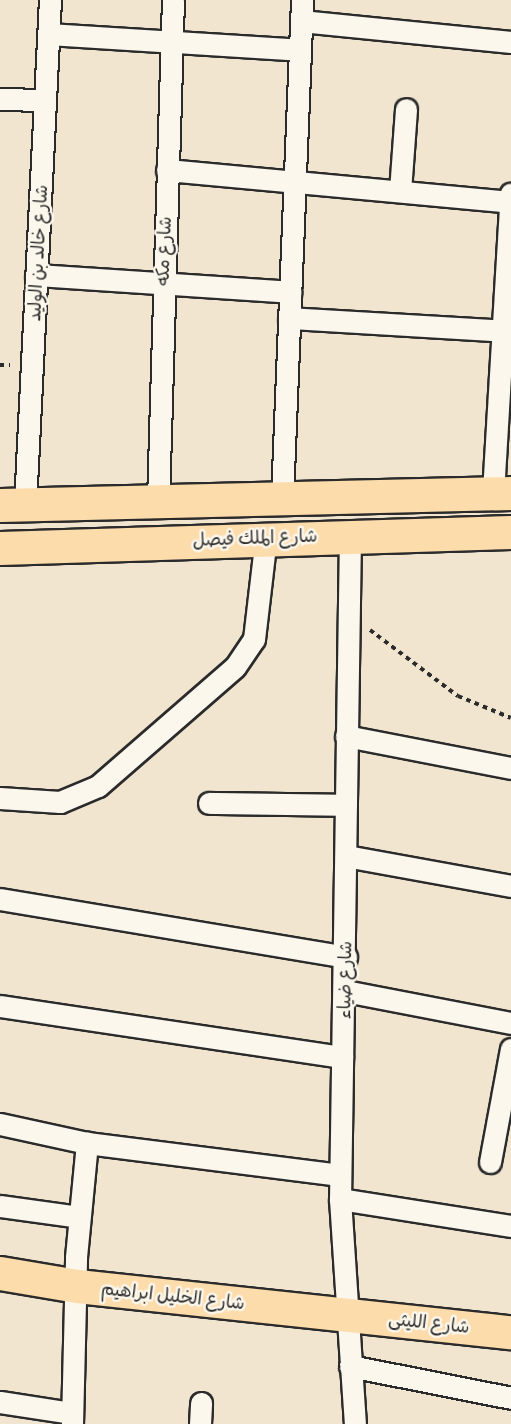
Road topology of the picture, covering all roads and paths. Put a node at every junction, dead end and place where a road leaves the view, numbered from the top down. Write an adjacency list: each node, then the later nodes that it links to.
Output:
1 (50, 0): 4 (street, شارع خالد بن الوليد)
2 (173, 0): 5 (street, شارع مكه)
3 (301, 10): 6 (street); 7 (street)
4 (48, 34): 5 (street); 9 (street, شارع خالد بن الوليد)
5 (172, 41): 7 (street); 11 (street, شارع مكه)
6 (511, 42)
7 (299, 50): 12 (street)
8 (0, 99): 9 (street)
9 (45, 100): 16 (street, شارع خالد بن الوليد)
10 (406, 109): 13 (street)
11 (166, 170): 12 (street); 17 (street, شارع مكه)
12 (294, 182): 13 (street); 18 (street)
13 (400, 191): 15 (street)
14 (511, 194): 15 (street)
15 (511, 202): 20 (street)
16 (36, 275): 17 (street); 24 (street, شارع خالد بن الوليد)
17 (162, 283): 18 (street); 23 (street, شارع مكه)
18 (290, 292): 19 (street)
19 (289, 318): 20 (street); 22 (street)
20 (507, 331): 21 (street)
21 (502, 493): 22 (main road)
22 (282, 498): 23 (main road)
23 (158, 501): 24 (main road)
24 (13, 505)
25 (511, 532): 26 (main road, شارع الملك فيصل)
26 (350, 535): 27 (main road, شارع الملك فيصل); 29 (street, شارع ضياء)
27 (266, 537): 28 (main road, شارع الملك فيصل); 33 (street)
28 (0, 548)
29 (349, 614): 30 (path); 31 (street, شارع ضياء)
30 (511, 718)
31 (346, 736): 32 (street); 35 (street, شارع ضياء)
32 (511, 768)
33 (0, 798)
34 (209, 803): 35 (street)
35 (346, 805): 36 (street, شارع ضياء)
36 (346, 856): 37 (street); 39 (street, شارع ضياء)
37 (511, 886)
38 (0, 899): 39 (street)
39 (346, 957): 40 (street, شارع ضياء)
40 (345, 991): 42 (street); 44 (street, شارع ضياء)
41 (0, 1006): 44 (street)
42 (511, 1023)
43 (511, 1049): 47 (street)
44 (342, 1057): 48 (street, شارع ضياء)
45 (0, 1124): 46 (street)
46 (87, 1143): 48 (street); 51 (street)
47 (489, 1162)
48 (340, 1175): 49 (street, شارع ضياء)
49 (340, 1198): 52 (street); 55 (street, شارع ضياء)
50 (0, 1206): 51 (street)
51 (79, 1217): 54 (street)
52 (511, 1226)
53 (0, 1273): 54 (main road, شارع الخليل ابراهيم)
54 (77, 1286): 55 (main road, شارع الخليل ابراهيم); 60 (street)
55 (346, 1314): 56 (main road, شارع الليثى); 57 (street, شارع ضياء)
56 (511, 1332)
57 (350, 1366): 58 (street); 61 (street, شارع ضياء)
58 (511, 1398)
59 (0, 1402): 60 (street)
60 (72, 1418)
61 (355, 1424)

